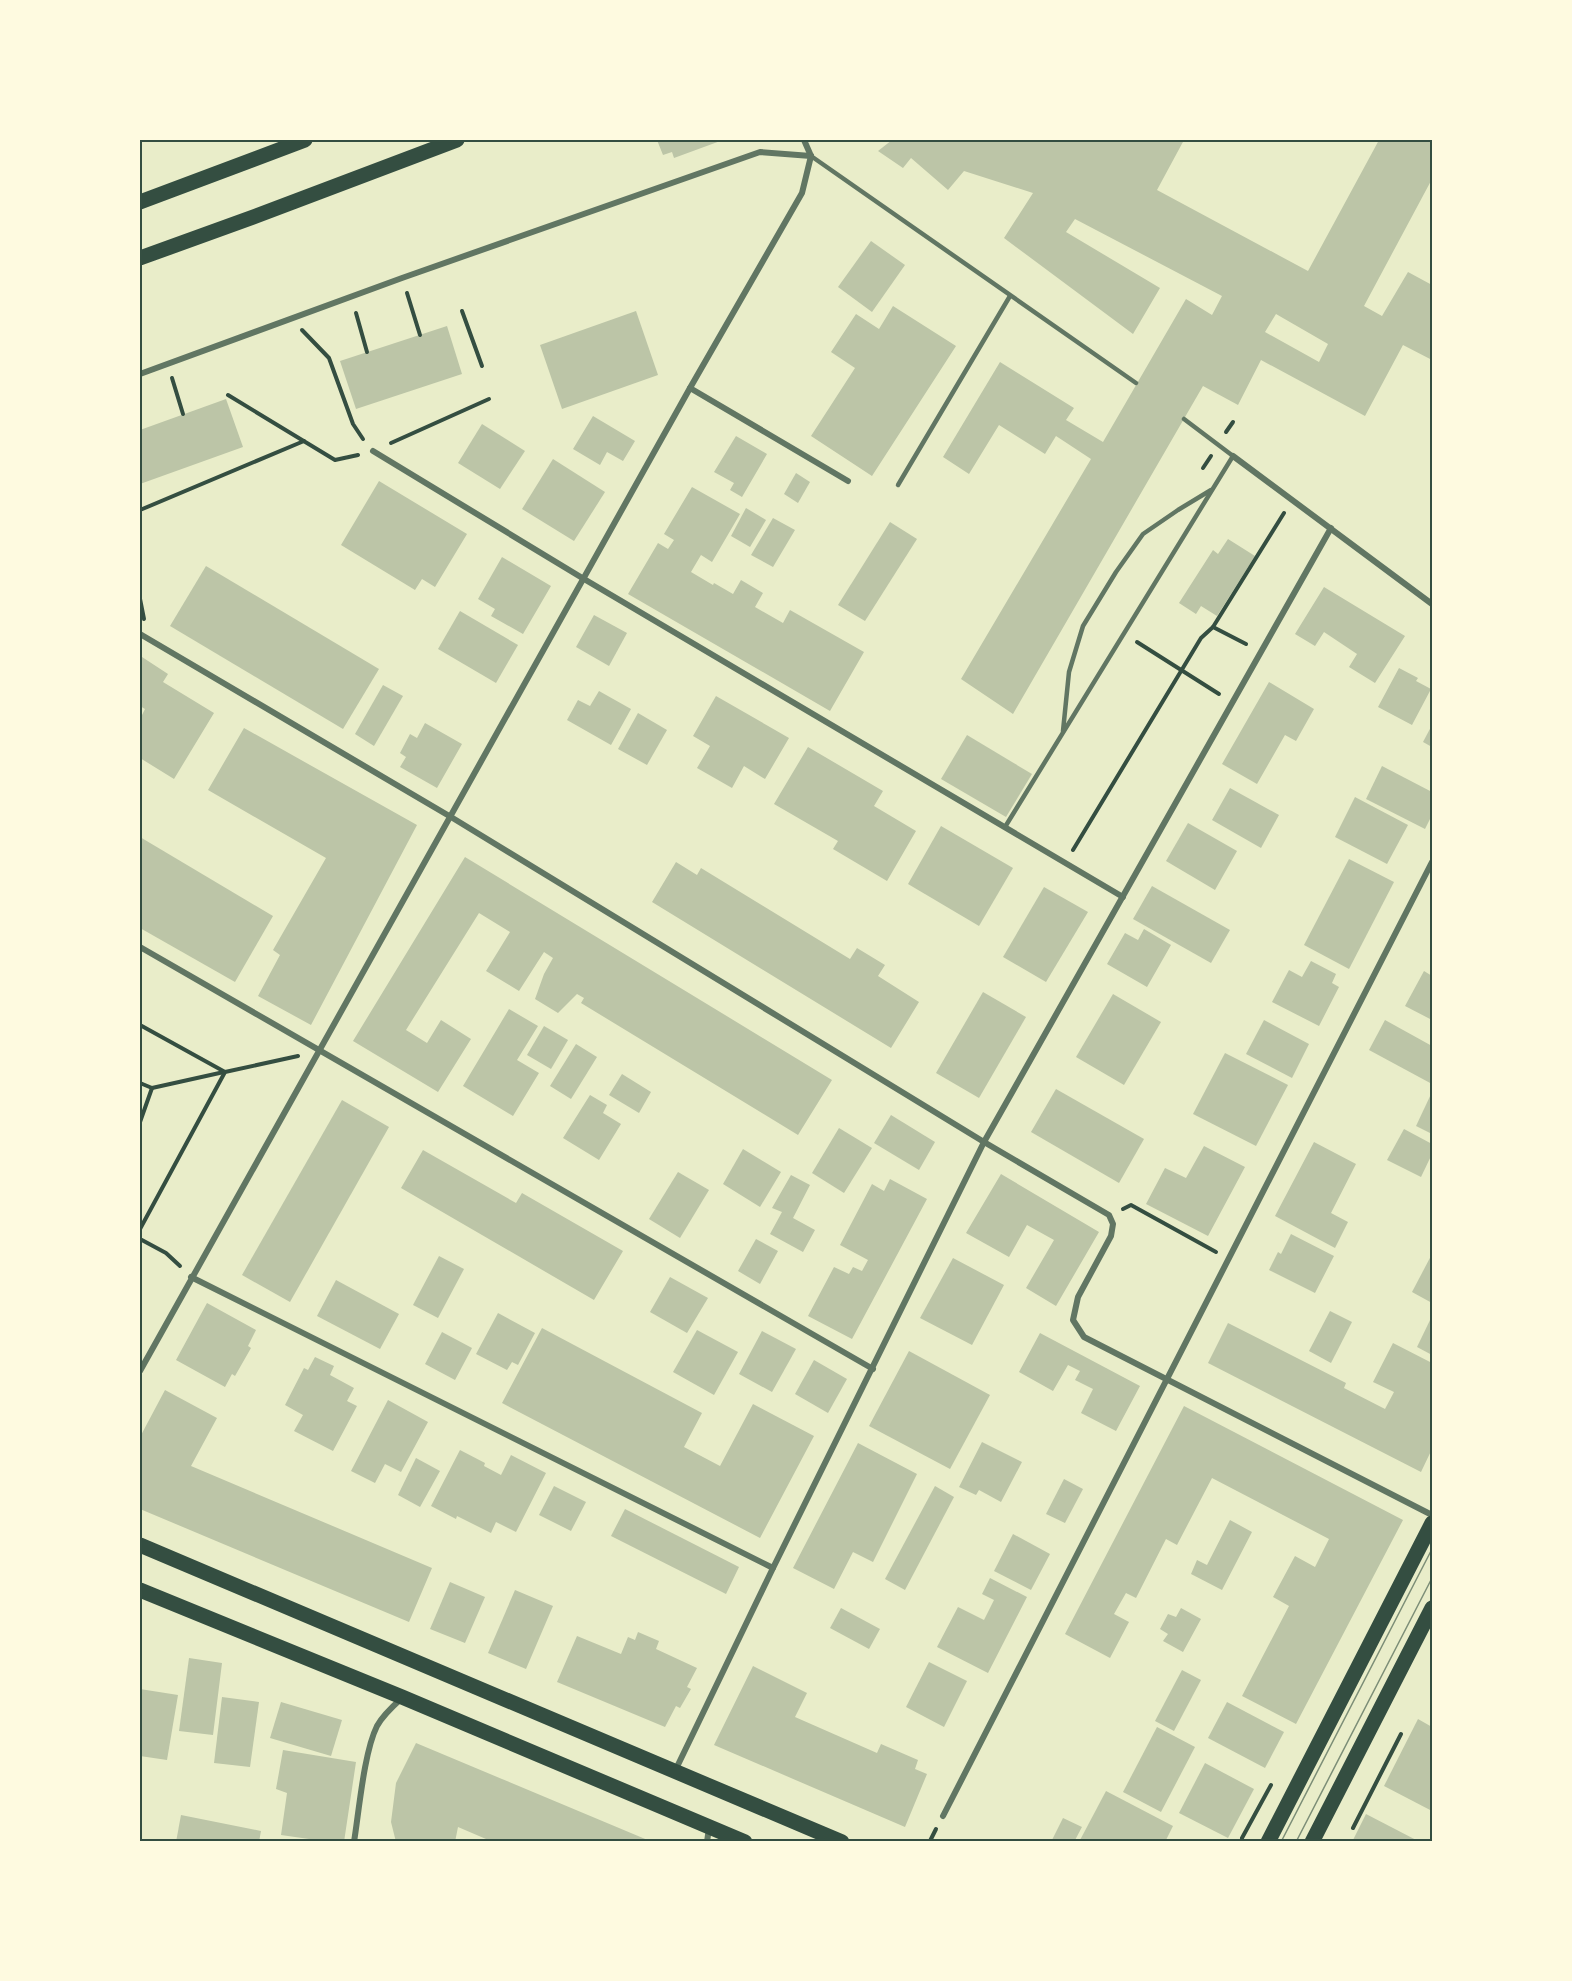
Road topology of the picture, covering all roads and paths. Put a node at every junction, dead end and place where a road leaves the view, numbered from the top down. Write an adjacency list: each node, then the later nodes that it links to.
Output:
1 (305, 140): 5 (main road)
2 (457, 140): 6 (main road)
3 (804, 140): 4 (street)
4 (811, 156): 7 (street); 9 (lane); 18 (street)
5 (140, 202)
6 (140, 258)
7 (402, 278): 8 (street); 12 (path)
8 (351, 296): 11 (street); 13 (path)
9 (1011, 296): 17 (lane); 27 (lane)
10 (462, 311): 15 (path)
11 (291, 318): 14 (street); 24 (path)
12 (420, 335)
13 (367, 352)
14 (168, 364): 16 (street); 21 (path)
15 (482, 366)
16 (140, 374)
17 (1136, 383)
18 (690, 388): 26 (street); 32 (street)
19 (228, 395): 23 (path)
20 (489, 399): 24 (path)
21 (183, 414)
22 (1184, 418): 25 (lane)
23 (304, 441): 24 (path); 30 (path)
24 (373, 452): 32 (street)
25 (1233, 456): 28 (lane); 29 (street)
26 (848, 481)
27 (898, 485)
28 (1213, 489): 40 (lane); 40 (lane)
29 (1292, 499): 31 (street); 34 (path)
30 (140, 510)
31 (1331, 528): 33 (street); 37 (street)
32 (584, 579): 41 (street); 42 (street)
33 (1432, 604)
34 (1213, 627): 37 (path); 38 (path)
35 (140, 633): 41 (street)
36 (1147, 648): 38 (path)
37 (1261, 652): 39 (street)
38 (1181, 670): 39 (path); 44 (path)
39 (1233, 702): 45 (street)
40 (1062, 734): 42 (lane)
41 (451, 817): 48 (street); 53 (street)
42 (1005, 827): 44 (street)
43 (1432, 862): 58 (street)
44 (1065, 863): 45 (street)
45 (1123, 897): 53 (street)
46 (140, 947): 48 (street)
47 (140, 1025): 49 (path)
48 (320, 1051): 49 (path); 59 (street); 60 (street)
49 (225, 1072): 51 (path); 55 (path)
50 (140, 1083): 51 (path)
51 (152, 1088): 52 (path)
52 (140, 1122)
53 (984, 1142): 54 (street); 60 (street)
54 (1109, 1215): 58 (path); 62 (street)
55 (140, 1229)
56 (140, 1239): 57 (path)
57 (166, 1253)
58 (1228, 1258): 62 (street)
59 (191, 1277): 61 (street); 66 (street)
60 (873, 1369): 66 (street)
61 (140, 1371)
62 (1167, 1380): 63 (street); 72 (street)
63 (1432, 1515)
64 (1432, 1523): 78 (main road)
65 (140, 1545): 71 (main road)
66 (772, 1568): 71 (street)
67 (140, 1590): 69 (main road)
68 (1432, 1608): 79 (main road)
69 (402, 1697): 74 (main road); 75 (street)
70 (1401, 1734): 73 (path)
71 (675, 1771): 77 (main road)
72 (943, 1816)
73 (1353, 1827)
74 (708, 1834): 76 (main road)
75 (354, 1842)
76 (744, 1842)
77 (842, 1842)
78 (1268, 1842)
79 (1312, 1842)

